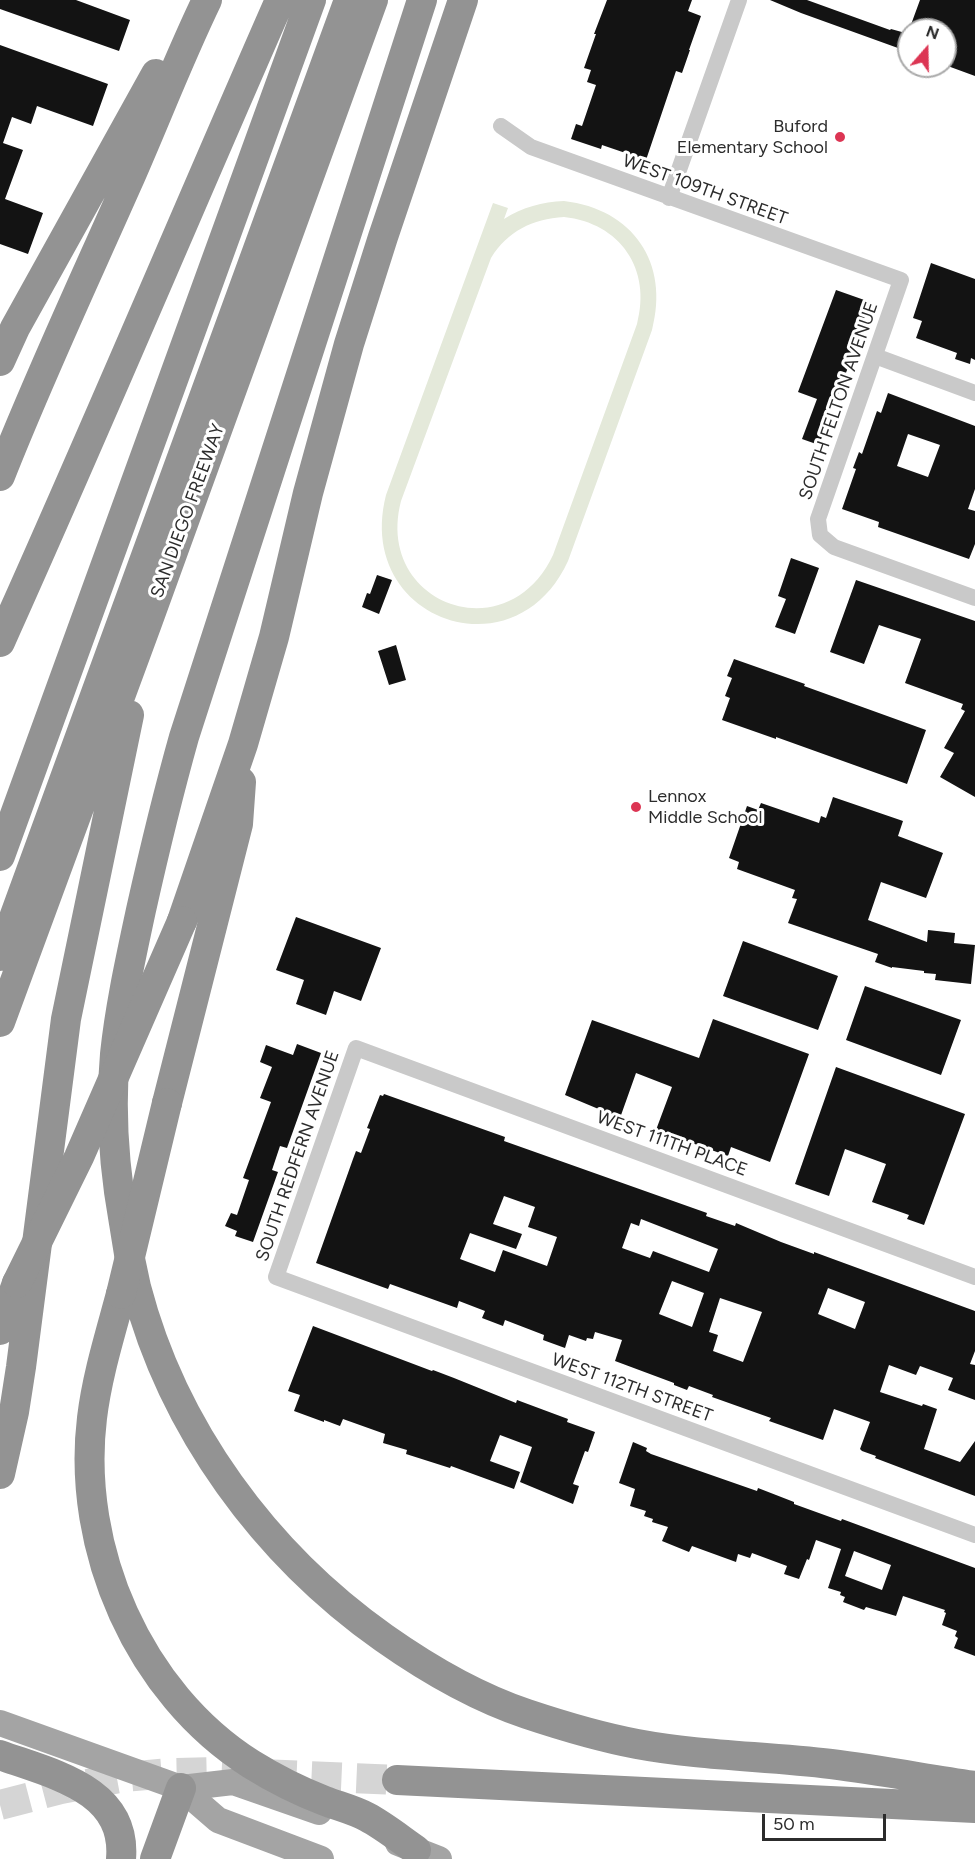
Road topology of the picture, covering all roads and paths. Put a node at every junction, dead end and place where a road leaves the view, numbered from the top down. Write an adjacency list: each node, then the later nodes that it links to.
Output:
1 (207, 0): 10 (highway)
2 (280, 0): 19 (highway)
3 (311, 0): 12 (highway)
4 (335, 0): 12 (highway)
5 (349, 0): 26 (highway)
6 (373, 0): 22 (highway, SAN DIEGO FREEWAY)
7 (422, 0): 39 (highway)
8 (463, 0): 24 (highway)
9 (740, 0): 13 (street)
10 (187, 40): 16 (highway); 18 (highway)
11 (501, 126): 13 (street, WEST 109TH STREET)
12 (248, 175): 25 (highway)
13 (669, 198): 14 (street, WEST 109TH STREET)
14 (901, 280): 15 (street, SOUTH FELTON AVENUE)
15 (875, 356): 17 (street); 20 (street, SOUTH FELTON AVENUE)
16 (0, 361)
17 (975, 393)
18 (0, 476)
19 (52, 526): 21 (highway); 23 (highway)
20 (975, 598)
21 (0, 616)
22 (147, 623): 27 (highway, SAN DIEGO FREEWAY); 34 (highway)
23 (0, 642)
24 (243, 744): 31 (highway, bridge); 42 (highway, bridge)
25 (0, 856)
26 (0, 956)
27 (0, 1022)
28 (356, 1048): 29 (street, WEST 111TH PLACE); 30 (street, SOUTH REDFERN AVENUE)
29 (975, 1276)
30 (276, 1277): 35 (street, WEST 112TH STREET)
31 (17, 1283): 32 (highway); 33 (highway)
32 (0, 1316)
33 (0, 1330)
34 (0, 1474)
35 (975, 1535)
36 (0, 1723): 40 (main road)
37 (0, 1755): 43 (highway)
38 (398, 1780): 41 (highway)
39 (975, 1786)
40 (181, 1788): 42 (main road); 44 (highway); 45 (main road)
41 (975, 1808)
42 (428, 1854)
43 (121, 1859)
44 (155, 1859)
45 (321, 1859)

